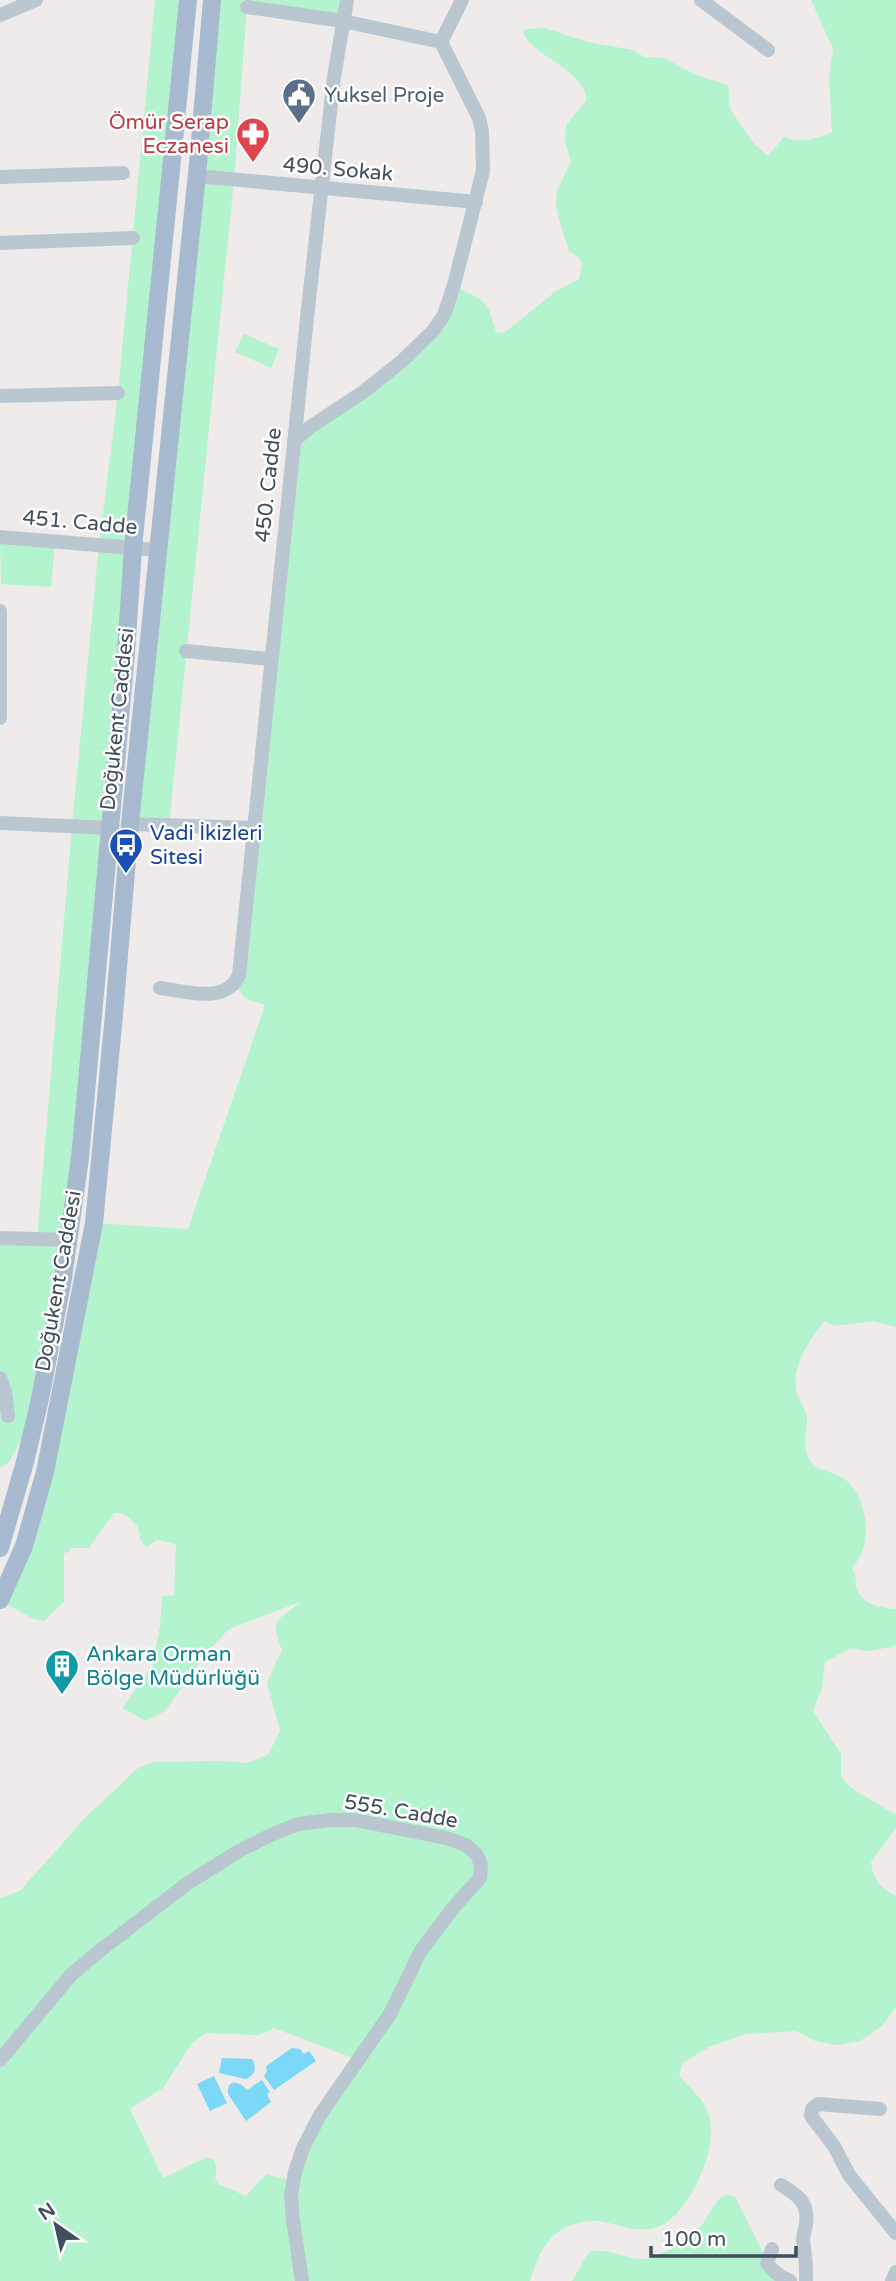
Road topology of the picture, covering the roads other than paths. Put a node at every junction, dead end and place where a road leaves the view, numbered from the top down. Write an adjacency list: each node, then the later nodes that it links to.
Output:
1 (36, 0): 8 (street)
2 (188, 0): 23 (main road, Doğukent Caddesi)
3 (212, 0): 13 (main road, Doğukent Caddesi)
4 (347, 0): 9 (street, 450. Cadde)
5 (462, 0): 10 (street)
6 (701, 0): 11 (street)
7 (247, 7): 9 (street)
8 (0, 15)
9 (343, 21): 10 (street); 15 (street, 450. Cadde)
10 (441, 42): 16 (street)
11 (768, 50)
12 (123, 173): 14 (street)
13 (196, 176): 15 (street, 490. Sokak); 24 (main road, Doğukent Caddesi)
14 (0, 177)
15 (323, 189): 16 (street, 490. Sokak); 21 (street, 450. Cadde)
16 (476, 202): 21 (street)
17 (133, 238): 18 (street)
18 (0, 243)
19 (118, 393): 20 (street)
20 (0, 396)
21 (294, 441): 27 (street, 450. Cadde)
22 (0, 537): 23 (street, 451. Cadde)
23 (133, 548): 24 (street, 451. Cadde); 31 (main road, Doğukent Caddesi)
24 (157, 550): 30 (main road, Doğukent Caddesi)
25 (0, 611): 28 (street)
26 (186, 651): 27 (street)
27 (270, 659): 32 (street, 450. Cadde)
28 (0, 718)
29 (0, 823): 31 (street)
30 (130, 824): 32 (street); 39 (main road, Doğukent Caddesi)
31 (110, 828): 35 (main road, Doğukent Caddesi)
32 (254, 828): 33 (street, 450. Cadde)
33 (160, 988)
34 (0, 1238): 35 (street)
35 (69, 1240): 38 (main road, Doğukent Caddesi)
36 (0, 1378): 37 (street)
37 (8, 1416)
38 (0, 1548)
39 (0, 1600)
40 (0, 2060): 46 (street, 555. Cadde)
41 (880, 2109): 43 (street)
42 (781, 2185): 48 (street)
43 (896, 2233)
44 (772, 2249): 47 (street)
45 (896, 2272): 49 (street)
46 (302, 2281)
47 (790, 2281)
48 (806, 2281)
49 (892, 2281)

